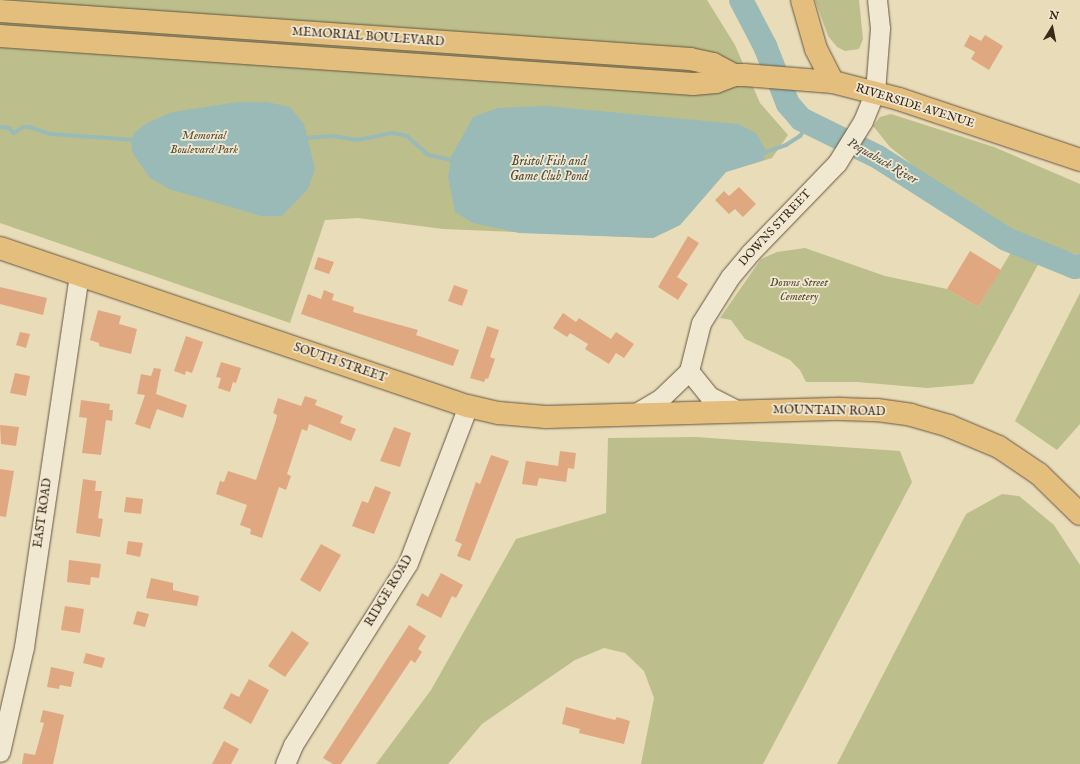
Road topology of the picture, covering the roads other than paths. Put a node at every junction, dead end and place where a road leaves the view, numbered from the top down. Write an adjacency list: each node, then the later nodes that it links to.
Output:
1 (802, 0): 6 (main road)
2 (877, 0): 7 (street, DOWNS STREET)
3 (0, 11): 5 (main road, MEMORIAL BOULEVARD)
4 (0, 36): 5 (main road, MEMORIAL BOULEVARD)
5 (739, 75): 6 (main road, MEMORIAL BOULEVARD)
6 (833, 82): 7 (main road, RIVERSIDE AVENUE)
7 (875, 92): 8 (main road, RIVERSIDE AVENUE); 11 (street, DOWNS STREET)
8 (1080, 160)
9 (0, 248): 10 (main road, SOUTH STREET)
10 (79, 274): 12 (main road, SOUTH STREET); 17 (street, EAST ROAD)
11 (689, 371): 13 (street); 15 (street)
12 (468, 406): 15 (main road, SOUTH STREET); 18 (street, RIDGE ROAD)
13 (739, 411): 14 (main road, MOUNTAIN ROAD); 16 (main road, MOUNTAIN ROAD)
14 (691, 413): 15 (main road, SOUTH STREET)
15 (633, 415)
16 (1080, 514)
17 (0, 752)
18 (285, 764)

